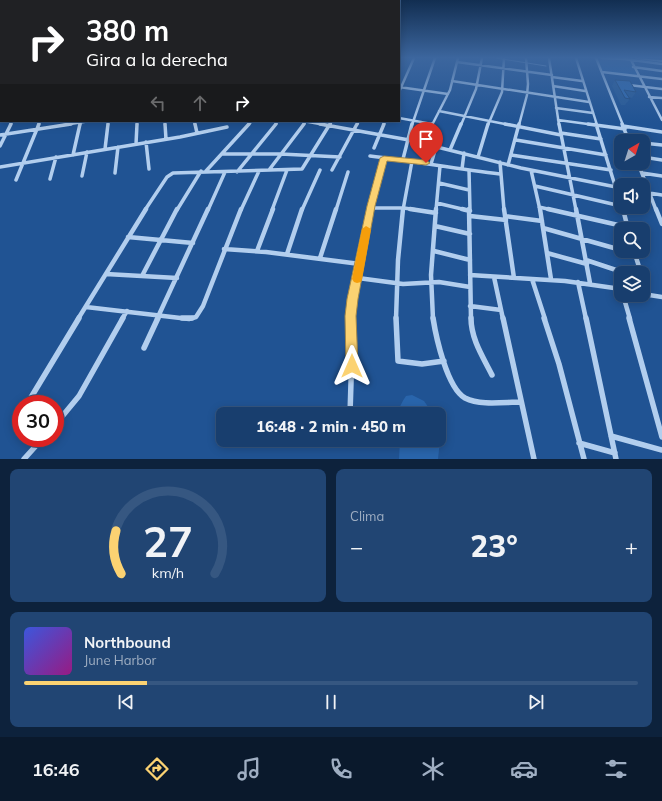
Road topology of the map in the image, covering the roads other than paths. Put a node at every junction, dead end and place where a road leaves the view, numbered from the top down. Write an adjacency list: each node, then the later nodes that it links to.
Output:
1 (428, 79): 19 (street)
2 (478, 79): 12 (street)
3 (502, 79): 17 (street)
4 (528, 79): 21 (street)
5 (552, 79): 14 (street)
6 (573, 79): 9 (street)
7 (640, 79): 16 (street)
8 (452, 81): 12 (street); 22 (street)
9 (582, 81): 20 (street)
10 (605, 82): 11 (street); 55 (street)
11 (613, 83)
12 (477, 85): 17 (street); 30 (street)
13 (628, 85): 16 (street)
14 (553, 86): 20 (street); 23 (street)
15 (400, 87): 19 (street)
16 (643, 87): 18 (street); 24 (street)
17 (502, 89): 21 (street); 35 (street)
18 (662, 89)
19 (424, 91): 22 (street); 34 (street)
20 (585, 91): 26 (street)
21 (527, 93): 23 (street); 54 (street)
22 (448, 94): 28 (street)
23 (554, 96): 26 (street); 27 (street)
24 (649, 97): 25 (street); 33 (street)
25 (662, 98)
26 (589, 102): 29 (street)
27 (556, 108): 29 (street); 32 (street)
28 (439, 111): 30 (street); 50 (street)
29 (593, 113): 52 (street)
30 (464, 116): 35 (street); 80 (street)
31 (400, 118): 34 (street)
32 (558, 120): 52 (street); 61 (street)
33 (662, 120)
34 (413, 121): 50 (street); 67 (street)
35 (489, 121): 54 (street); 93 (street)
36 (11, 122): 60 (street)
37 (40, 122): 56 (street)
38 (81, 122): 56 (street); 86 (street)
39 (108, 122): 79 (street)
40 (137, 122): 70 (street)
41 (165, 122): 65 (street)
42 (194, 122): 59 (street)
43 (251, 122): 83 (street)
44 (277, 122): 84 (street)
45 (304, 122): 85 (street)
46 (310, 122): 51 (street)
47 (331, 122): 51 (street)
48 (358, 122): 57 (street)
49 (385, 122): 64 (street)
50 (432, 124): 71 (street)
51 (329, 126): 57 (street); 89 (street)
52 (597, 126): 55 (street); 66 (street)
53 (227, 127): 59 (street)
54 (519, 127): 61 (street); 68 (street)
55 (624, 128): 58 (street); 62 (street)
56 (37, 130): 60 (street); 100 (street)
57 (354, 131): 64 (street); 92 (street)
58 (662, 132)
59 (197, 133): 65 (street)
60 (5, 134): 63 (street); 73 (street)
61 (561, 134): 66 (street); 78 (street)
62 (627, 134)
63 (0, 135)
64 (379, 135): 67 (street); 77 (street)
65 (166, 139): 69 (street)
66 (601, 139): 88 (street)
67 (407, 140): 71 (street); 96 (street)
68 (516, 140): 78 (street); 87 (street)
69 (146, 142): 70 (street); 106 (street)
70 (136, 144): 75 (street)
71 (422, 144): 76 (street)
72 (650, 144): 74 (street)
73 (0, 146)
74 (662, 146)
75 (118, 147): 79 (street); 121 (street)
76 (436, 147): 80 (street); 101 (street)
77 (374, 148)
78 (564, 148): 88 (street); 103 (street)
79 (105, 149): 81 (street)
80 (450, 150): 82 (street)
81 (87, 152): 86 (street); 124 (street)
82 (464, 153): 93 (street); 111 (street)
83 (222, 154): 84 (street); 116 (street)
84 (252, 154): 85 (street); 119 (street)
85 (281, 154): 89 (street); 107 (street)
86 (73, 155): 91 (street)
87 (511, 155): 102 (street); 103 (street)
88 (606, 155): 114 (street)
89 (310, 156): 92 (street); 108 (street)
90 (370, 156): 94 (street)
91 (56, 157): 100 (street); 128 (street)
92 (340, 157): 110 (street)
93 (478, 157): 99 (street)
94 (384, 158): 96 (street); 141 (street)
95 (650, 158): 97 (street)
96 (403, 159): 98 (street)
97 (662, 160)
98 (412, 161): 101 (street); 142 (street)
99 (500, 162): 102 (street); 123 (street)
100 (24, 163): 105 (street); 129 (street)
101 (431, 164): 104 (street)
102 (508, 165): 113 (street)
103 (568, 165): 114 (street); 126 (street)
104 (440, 166): 111 (street); 131 (street)
105 (0, 167)
106 (149, 169)
107 (269, 170): 108 (street); 117 (street)
108 (287, 170): 161 (street)
109 (320, 170): 163 (street)
110 (332, 170)
111 (462, 170): 112 (street)
112 (469, 170): 123 (street); 134 (street)
113 (531, 170): 126 (street); 132 (street)
114 (611, 170): 130 (street)
115 (641, 170): 122 (street)
116 (203, 171): 118 (street); 154 (street); 156 (street)
117 (259, 171): 119 (street); 159 (street)
118 (225, 172): 119 (street); 157 (street)
119 (237, 172)
120 (348, 172): 164 (street)
121 (115, 173)
122 (642, 173): 125 (street); 127 (street)
123 (500, 174): 147 (street)
124 (82, 176)
125 (662, 176)
126 (570, 177): 133 (street); 136 (street)
127 (644, 178)
128 (50, 179)
129 (16, 180)
130 (614, 180)
131 (439, 183): 134 (street); 138 (street)
132 (535, 186): 136 (street); 140 (street)
133 (614, 187)
134 (469, 190): 144 (street)
135 (650, 193): 137 (street); 146 (street)
136 (574, 194): 139 (street); 145 (street)
137 (662, 195)
138 (437, 203): 143 (street); 144 (street)
139 (614, 204)
140 (540, 207): 145 (street); 148 (street)
141 (370, 208): 142 (street); 167 (street)
142 (404, 208): 143 (street); 181 (street)
143 (436, 213): 151 (street)
144 (470, 213): 147 (street); 153 (street)
145 (578, 215): 149 (street); 155 (street)
146 (660, 215): 150 (street)
147 (506, 218): 148 (street); 175 (street)
148 (542, 221): 152 (street)
149 (614, 224)
150 (662, 224)
151 (435, 226): 153 (street); 160 (street)
152 (543, 228): 155 (street); 162 (street)
153 (470, 234): 165 (street)
154 (128, 237): 156 (street); 169 (street)
155 (582, 239): 158 (street); 166 (street)
156 (160, 240): 157 (street); 171 (street)
157 (193, 243): 173 (street)
158 (614, 248)
159 (224, 249): 161 (street); 191 (street)
160 (434, 251): 165 (street); 178 (street)
161 (257, 252): 163 (street)
162 (547, 253): 166 (street); 177 (street)
163 (287, 254): 164 (street)
164 (320, 258): 167 (street)
165 (470, 260): 170 (street)
166 (586, 262): 168 (street); 180 (street)
167 (360, 264): 174 (street)
168 (614, 270)
169 (106, 274): 171 (street); 188 (street)
170 (470, 275): 172 (street); 182 (street)
171 (142, 276): 173 (street)
172 (494, 277): 175 (street); 189 (street)
173 (177, 278): 191 (street)
174 (358, 278): 181 (street); 197 (street)
175 (514, 278): 176 (street)
176 (532, 279): 177 (street); 201 (street)
177 (551, 279): 179 (street)
178 (431, 282): 181 (street); 182 (street); 193 (street)
179 (578, 282): 180 (street); 199 (street)
180 (590, 283): 183 (street)
181 (396, 284): 193 (street)
182 (470, 287): 187 (street)
183 (614, 288)
184 (650, 295): 185 (street)
185 (662, 297)
186 (625, 302): 200 (street)
187 (470, 306): 189 (street); 194 (street)
188 (86, 307): 190 (street); 195 (street)
189 (501, 310): 196 (street)
190 (127, 311): 191 (street); 198 (street)
191 (158, 315): 192 (street)
192 (144, 348)
193 (444, 361): 196 (street)
194 (492, 375)
195 (32, 395)
196 (521, 402): 206 (street)
197 (350, 407)
198 (64, 414)
199 (611, 436): 203 (street); 204 (street)
200 (662, 437)
201 (579, 443): 204 (street); 207 (street)
202 (35, 447): 205 (street)
203 (662, 450)
204 (615, 456)
205 (24, 459)
206 (534, 459)
207 (584, 459)

